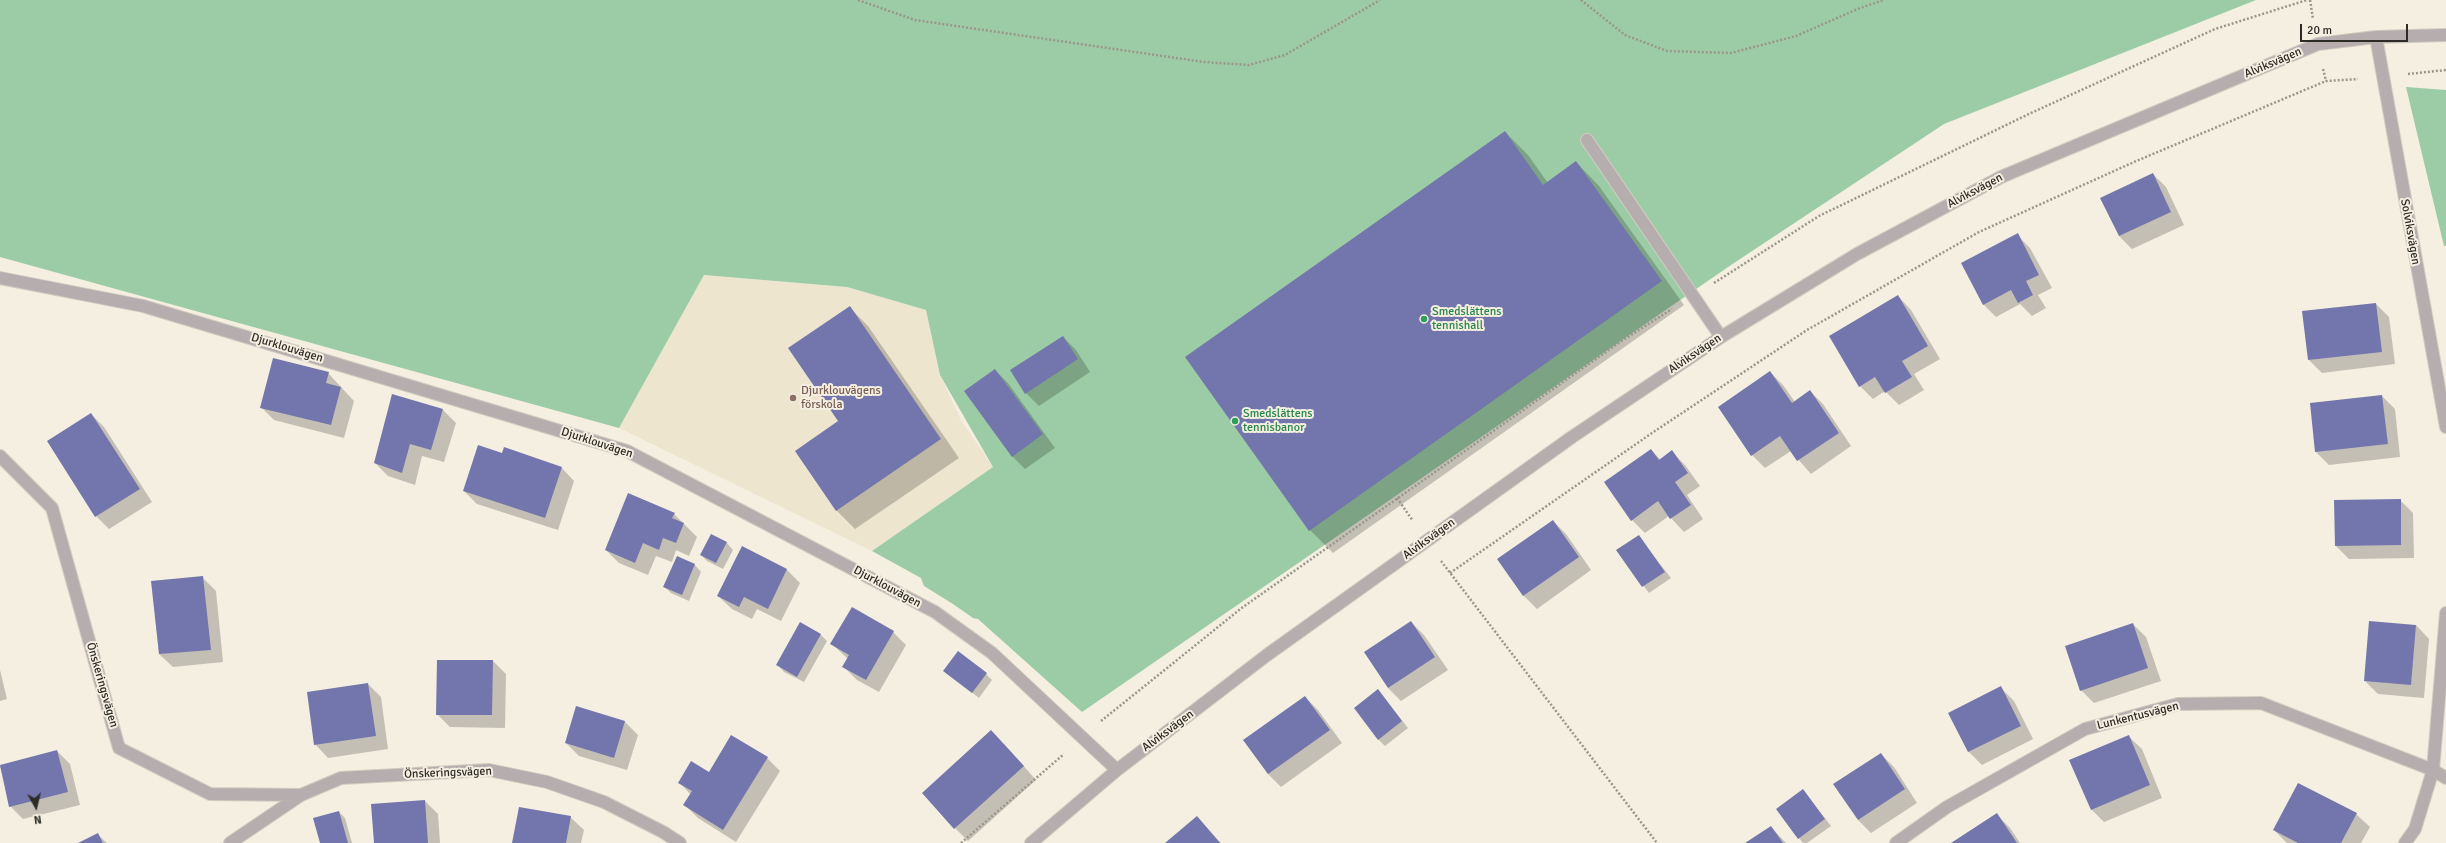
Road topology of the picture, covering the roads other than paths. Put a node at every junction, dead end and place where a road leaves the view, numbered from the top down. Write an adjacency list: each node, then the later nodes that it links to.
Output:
1 (2446, 35): 2 (street, Alviksvägen)
2 (2376, 37): 5 (street, Alviksvägen); 6 (street, Solviksvägen)
3 (1587, 140): 5 (street)
4 (0, 278): 9 (street, Djurklouvägen)
5 (1721, 336): 9 (street, Alviksvägen)
6 (2446, 427)
7 (0, 456): 12 (street, Önskeringsvägen)
8 (2446, 613): 10 (street)
9 (1117, 770): 15 (street, Alviksvägen)
10 (2433, 770): 11 (street, Lunkentusvägen); 16 (street, Lunkentusvägen); 17 (street)
11 (2446, 778)
12 (301, 795): 13 (street, Önskeringsvägen); 14 (street, Önskeringsvägen)
13 (230, 843)
14 (680, 843)
15 (1031, 843)
16 (1896, 843)
17 (2405, 843)

